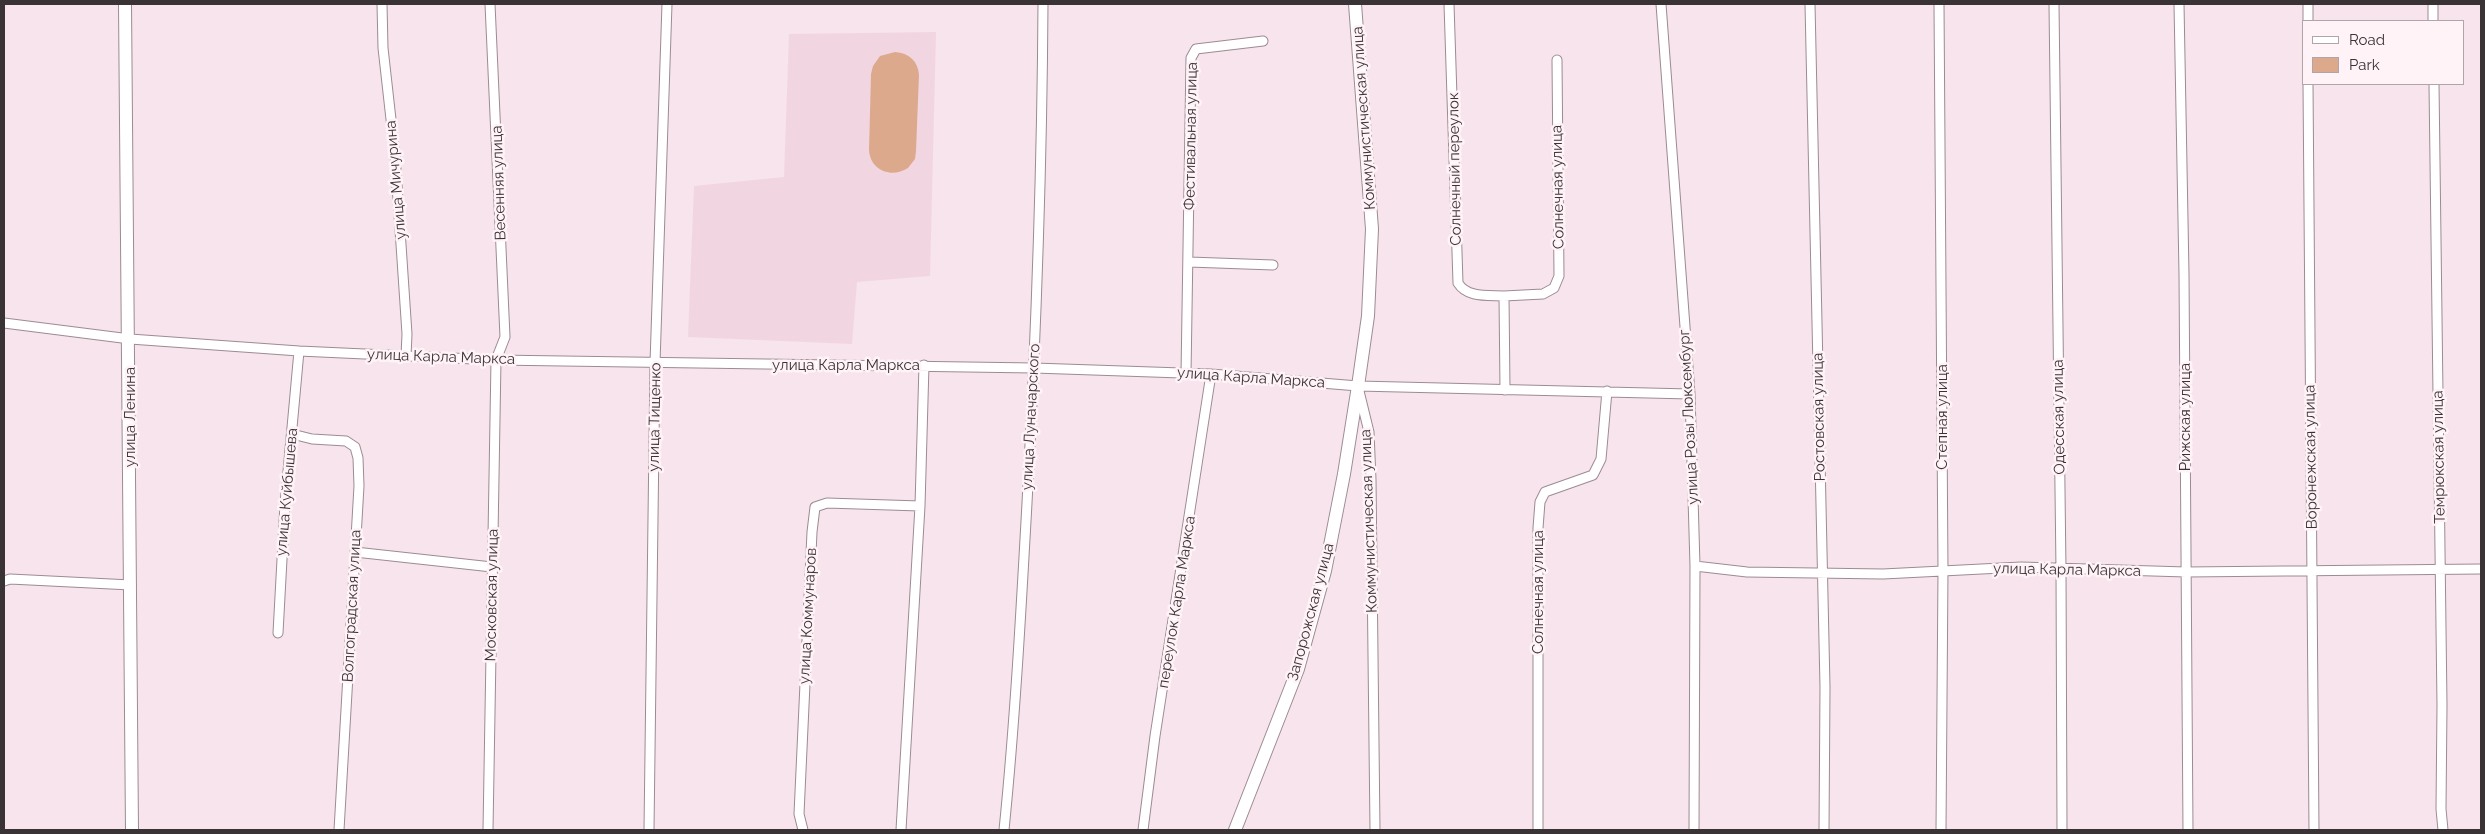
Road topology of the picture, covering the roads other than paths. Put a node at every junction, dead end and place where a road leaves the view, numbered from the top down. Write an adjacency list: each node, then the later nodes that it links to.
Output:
1 (125, 4): 25 (main road, улица Ленина)
2 (382, 4): 27 (street, улица Мичурина)
3 (490, 4): 28 (street, Весенняя улица)
4 (667, 4): 29 (street, улица Тищенко)
5 (1043, 4): 31 (street, улица Луначарского)
6 (1355, 4): 34 (main road, Коммунистическая улица)
7 (1449, 4): 23 (street, Солнечный переулок)
8 (1661, 4): 37 (street, улица Розы Люксембург)
9 (1810, 4): 48 (street, Ростовская улица)
10 (1939, 4): 45 (street, Степная улица)
11 (2054, 4): 46 (street, Одесская улица)
12 (2179, 4): 49 (street, Рижская улица)
13 (2308, 4): 15 (street)
14 (2432, 4): 16 (street)
15 (2308, 20)
16 (2433, 20)
17 (1263, 41): 21 (street, Фестивальная улица)
18 (1557, 60): 23 (street, Солнечная улица)
19 (2308, 85): 47 (street, Воронежская улица)
20 (2434, 85): 43 (street, Темрюкская улица)
21 (1189, 262): 22 (street); 32 (street, Фестивальная улица)
22 (1273, 265)
23 (1504, 296): 35 (street)
24 (4, 323): 25 (street, улица Карла Маркса)
25 (130, 338): 26 (street, улица Карла Маркса); 51 (main road, улица Ленина)
26 (299, 351): 27 (street, улица Карла Маркса); 38 (street, улица Куйбышева)
27 (406, 356): 28 (street, улица Карла Маркса)
28 (496, 360): 29 (street, улица Карла Маркса); 42 (street, Московская улица)
29 (655, 363): 30 (street, улица Карла Маркса); 56 (street, улица Тищенко)
30 (924, 365): 31 (street, улица Карла Маркса); 39 (street)
31 (1034, 368): 32 (street, улица Карла Маркса); 59 (street, улица Луначарского)
32 (1186, 374): 33 (street, улица Карла Маркса)
33 (1211, 374): 34 (street, улица Карла Маркса); 60 (street, переулок Карла Маркса)
34 (1358, 386): 35 (street, улица Карла Маркса); 61 (main road, Запорожская улица); 62 (street, Коммунистическая улица)
35 (1506, 390): 36 (street, улица Карла Маркса)
36 (1607, 391): 37 (street, улица Карла Маркса); 63 (street, Солнечная улица)
37 (1690, 394): 41 (street, улица Розы Люксембург)
38 (292, 434): 40 (street, Волгоградская улица); 52 (street, улица Куйбышева)
39 (920, 506): 57 (street, улица Коммунаров); 58 (street)
40 (355, 552): 42 (street); 54 (street, Волгоградская улица)
41 (1695, 566): 48 (street, улица Карла Маркса); 64 (street, улица Розы Люксембург)
42 (492, 567): 55 (street, Московская улица)
43 (2440, 569): 44 (street, улица Карла Маркса); 47 (street, улица Карла Маркса); 70 (street, Темрюкская улица)
44 (2481, 569)
45 (1942, 570): 46 (street, улица Карла Маркса); 48 (street, улица Карла Маркса); 66 (street, Степная улица)
46 (2062, 570): 49 (street, улица Карла Маркса); 67 (street, Одесская улица)
47 (2312, 571): 49 (street, улица Карла Маркса); 69 (street, Воронежская улица)
48 (1823, 572): 65 (street, Ростовская улица)
49 (2186, 572): 68 (street, Рижская улица)
50 (4, 581): 51 (street)
51 (131, 585): 53 (main road, улица Ленина)
52 (278, 633)
53 (132, 830)
54 (338, 830)
55 (488, 830)
56 (649, 830)
57 (803, 830)
58 (901, 830)
59 (1004, 830)
60 (1143, 830)
61 (1235, 830)
62 (1375, 830)
63 (1538, 830)
64 (1694, 830)
65 (1824, 830)
66 (1941, 830)
67 (2062, 830)
68 (2188, 830)
69 (2314, 830)
70 (2443, 830)

